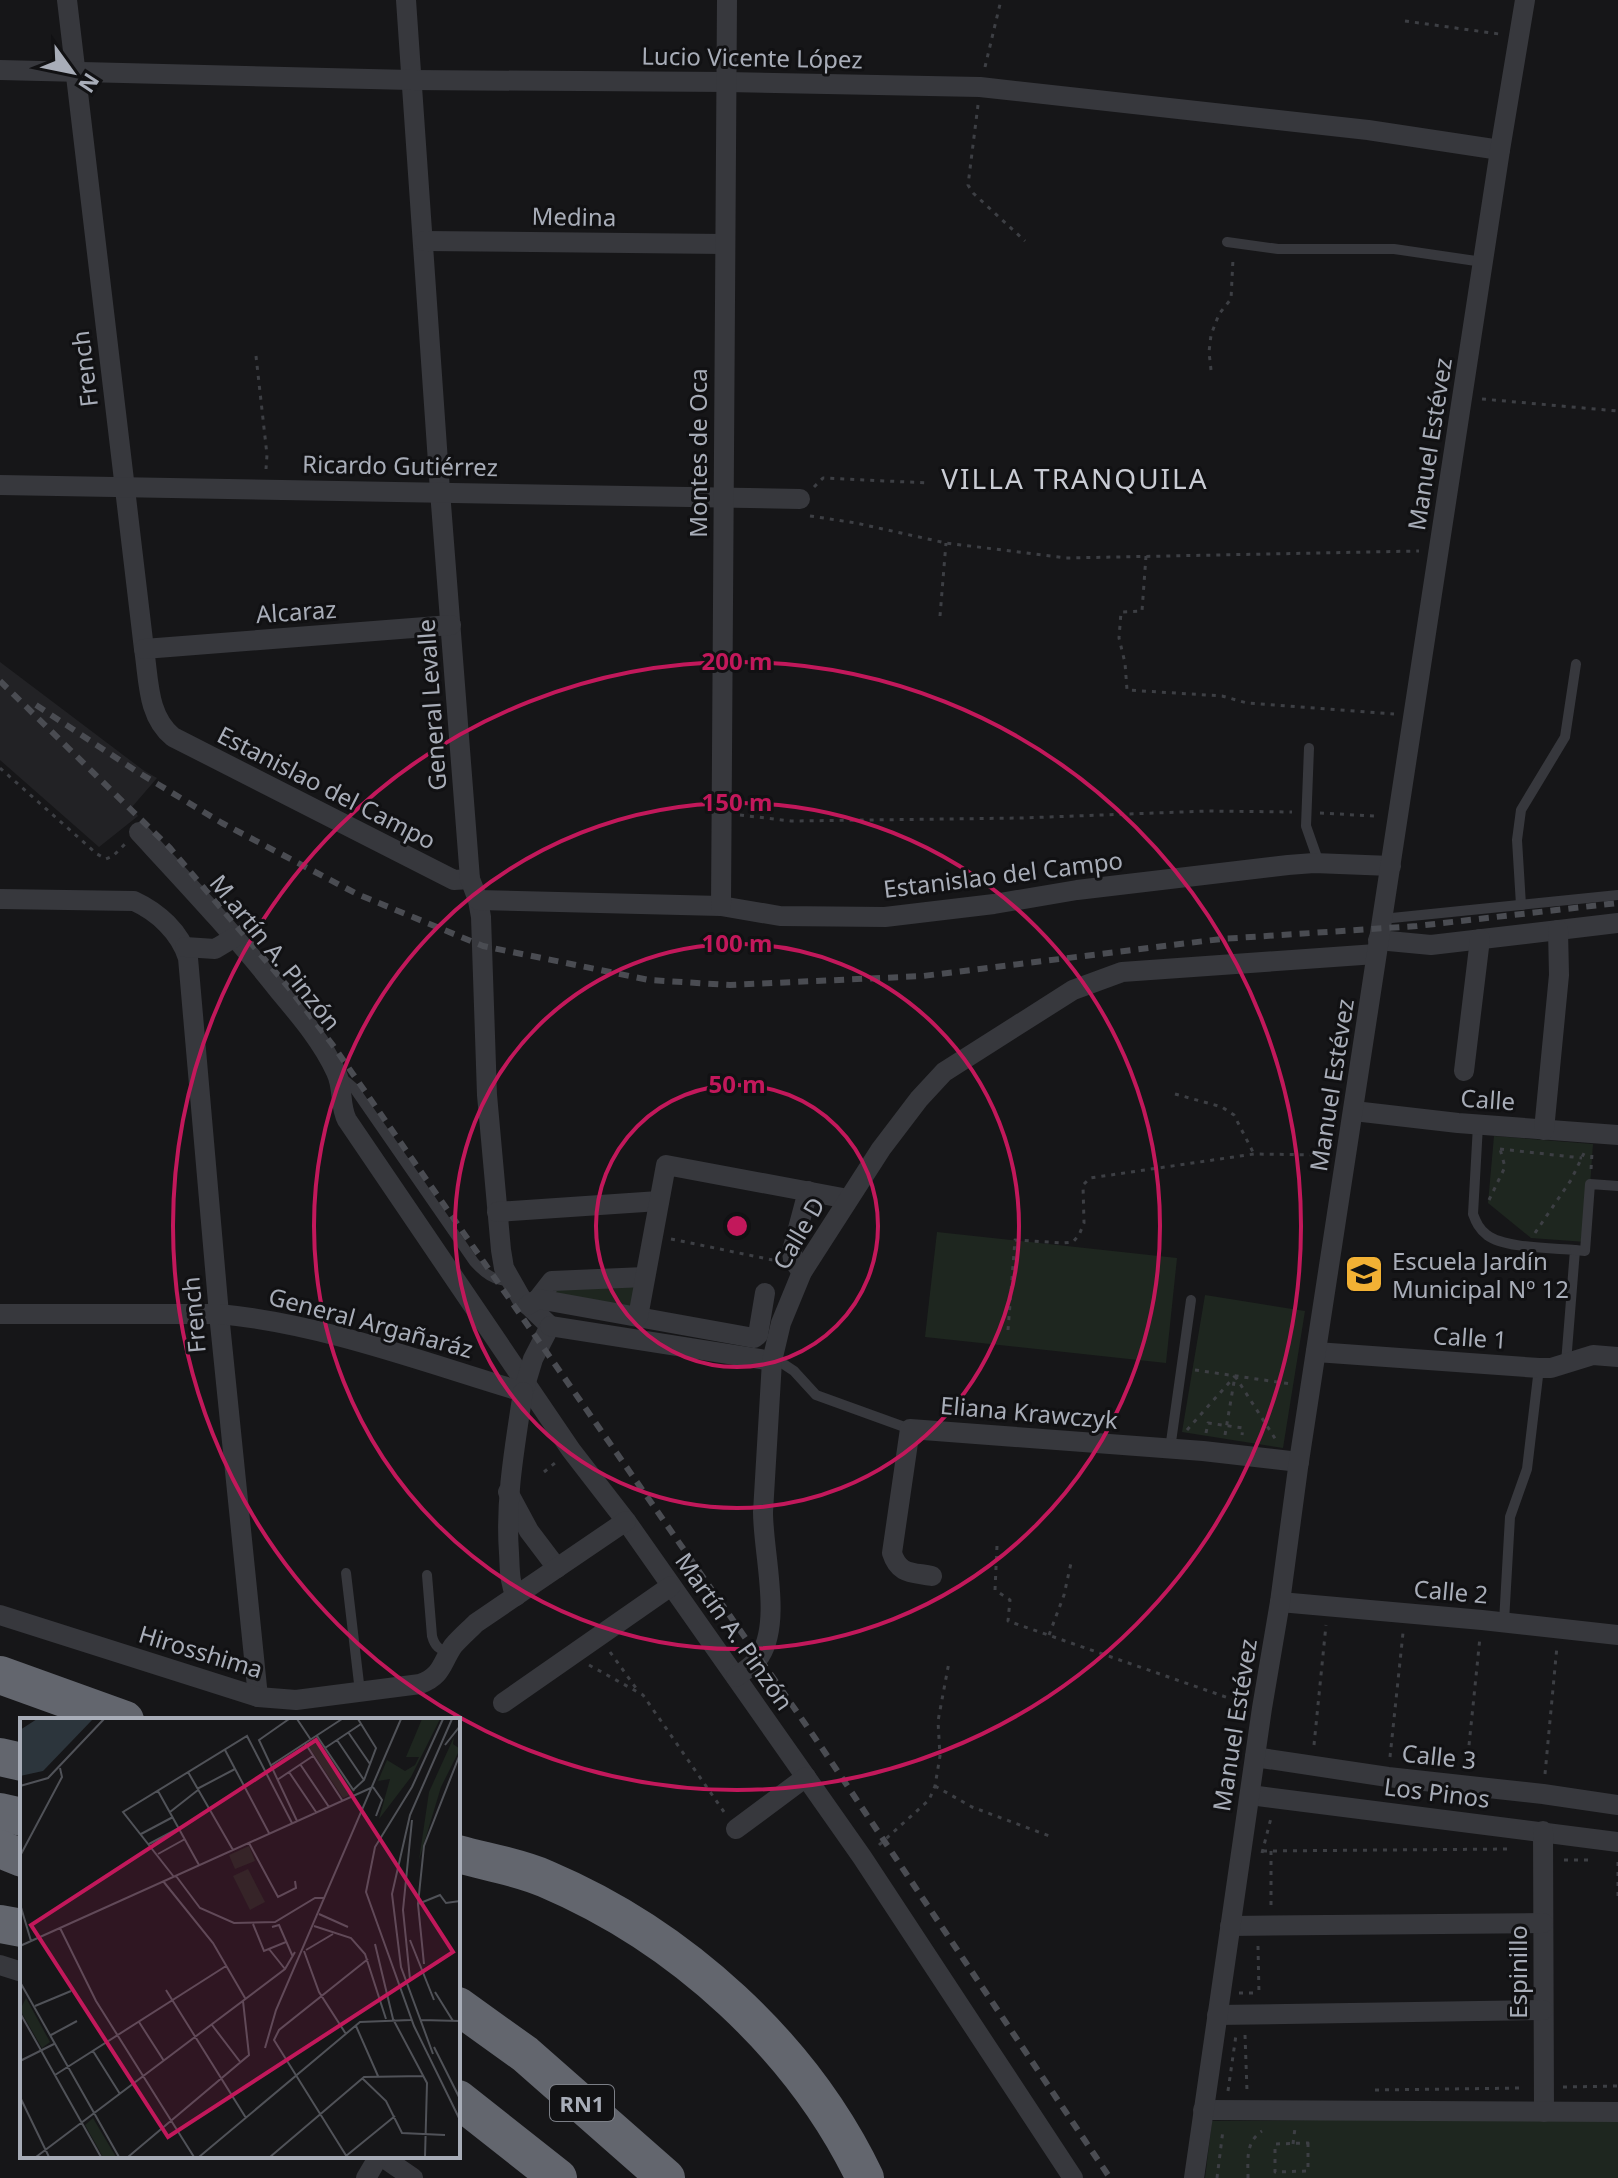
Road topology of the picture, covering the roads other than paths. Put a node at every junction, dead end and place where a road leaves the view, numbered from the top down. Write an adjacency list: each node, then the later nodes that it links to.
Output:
1 (67, 0): 6 (street, French)
2 (406, 0): 7 (street, General Levalle)
3 (727, 0): 8 (street, Montes de Oca)
4 (1525, 0): 9 (street, Manuel Estévez)
5 (0, 70): 6 (street, Lucio Vicente López)
6 (75, 72): 7 (street, Lucio Vicente López); 15 (street, French)
7 (411, 80): 8 (street, Lucio Vicente López); 10 (street, General Levalle)
8 (727, 82): 9 (street, Lucio Vicente López); 12 (street, Montes de Oca)
9 (1500, 150): 13 (street, Manuel Estévez)
10 (424, 241): 12 (street, Medina); 16 (street, General Levalle)
11 (1230, 242): 13 (lane)
12 (724, 244): 17 (street, Montes de Oca)
13 (1483, 262): 26 (street, Manuel Estévez)
14 (0, 485): 15 (street, Ricardo Gutiérrez)
15 (124, 487): 16 (street, Ricardo Gutiérrez); 20 (street, French)
16 (440, 491): 17 (street, Ricardo Gutiérrez); 19 (street, General Levalle)
17 (724, 498): 18 (street, Ricardo Gutiérrez); 32 (street, Montes de Oca)
18 (800, 499)
19 (451, 625): 20 (street, Alcaraz); 27 (street, General Levalle)
20 (144, 649): 22 (street, French)
21 (1576, 664): 31 (lane)
22 (164, 730): 27 (street, Estanislao del Campo)
23 (1309, 748): 25 (lane)
24 (139, 832): 36 (street, M.artín A. Pinzón)
25 (1319, 863): 26 (street, Estanislao del Campo); 32 (street, Estanislao del Campo)
26 (1391, 866): 33 (street, Manuel Estévez)
27 (470, 879): 30 (street, General Levalle)
28 (1618, 895): 31 (lane)
29 (0, 899): 37 (street)
30 (478, 900): 32 (street, Estanislao del Campo); 51 (street, General Levalle)
31 (1521, 905): 33 (lane)
32 (721, 906)
33 (1382, 919): 39 (street, Manuel Estévez)
34 (1618, 923): 35 (street, Calle D)
35 (1558, 930): 38 (street, Calle D); 45 (street)
36 (235, 937): 37 (street); 41 (street, M.artín A. Pinzón)
37 (179, 939): 60 (street, French)
38 (1480, 939): 39 (street, Calle D); 40 (street)
39 (1377, 947): 42 (street, Manuel Estévez); 49 (street, Calle D)
40 (1464, 1071)
41 (338, 1075): 43 (street, M.artín A. Pinzón); 55 (lane)
42 (1354, 1111): 44 (street, Calle); 63 (street, Manuel Estévez)
43 (347, 1120): 68 (street, Martín A. Pinzón)
44 (1478, 1125): 45 (street, Calle); 52 (lane)
45 (1544, 1130): 46 (street, Calle)
46 (1618, 1135)
47 (1618, 1186): 52 (lane)
48 (808, 1191): 49 (street); 50 (street); 53 (street)
49 (848, 1199): 53 (street, Calle D)
50 (659, 1201): 51 (street); 54 (street)
51 (497, 1212): 55 (street, General Levalle)
52 (1575, 1250): 66 (lane)
53 (797, 1264): 65 (street, Calle D)
54 (645, 1277): 58 (street); 61 (street)
55 (510, 1281): 58 (street, General Levalle)
56 (765, 1293): 61 (street)
57 (1191, 1300): 70 (lane)
58 (533, 1302): 61 (street); 62 (street, General Levalle)
59 (0, 1314): 60 (street, General Argañaráz)
60 (219, 1314): 68 (street, General Argañaráz); 88 (street, French)
61 (638, 1317)
62 (550, 1326): 65 (street); 68 (street)
63 (1316, 1352): 67 (street, Calle 1); 71 (street, Manuel Estévez)
64 (1618, 1357): 66 (street, Calle 1)
65 (772, 1361): 69 (lane, Eliana Krawczyk); 86 (street, Calle D)
66 (1566, 1363): 67 (street, Calle 1)
67 (1539, 1368): 82 (lane)
68 (524, 1386): 72 (street); 73 (street, Martín A. Pinzón)
69 (910, 1429): 70 (street, Eliana Krawczyk); 77 (street)
70 (1170, 1449): 71 (street, Eliana Krawczyk)
71 (1294, 1461): 80 (street, Manuel Estévez)
72 (508, 1492): 74 (street); 79 (street)
73 (626, 1521): 74 (street); 78 (street, Martín A. Pinzón)
74 (557, 1568): 79 (street)
75 (346, 1573): 87 (lane)
76 (427, 1575): 84 (lane)
77 (932, 1576)
78 (671, 1586): 86 (street, Martín A. Pinzón); 89 (street)
79 (516, 1596): 84 (street)
80 (1280, 1602): 82 (street, Calle 2); 91 (street, Manuel Estévez)
81 (0, 1615): 88 (street, Hirosshima)
82 (1504, 1622): 83 (street, Calle 2)
83 (1618, 1635)
84 (449, 1653): 87 (street, Hirosshima)
85 (0, 1675): 90 (highway)
86 (736, 1677): 92 (street, Martín A. Pinzón)
87 (360, 1692): 88 (street, Hirosshima)
88 (258, 1697)
89 (503, 1703)
90 (119, 1718)
91 (1255, 1757): 93 (street, Manuel Estévez); 94 (street, Calle 3)
92 (806, 1777): 97 (street); 125 (street, Martín A. Pinzón)
93 (1250, 1795): 100 (street, Los Pinos); 107 (street, Manuel Estévez)
94 (1618, 1805)
95 (0, 1812): 96 (highway)
96 (20, 1817)
97 (736, 1829)
98 (460, 1837): 104 (highway)
99 (1618, 1842): 100 (street, Los Pinos)
100 (1543, 1847): 105 (street, Espinillo)
101 (0, 1849): 103 (highway)
102 (460, 1855): 104 (highway)
103 (20, 1857)
104 (544, 1878): 124 (highway)
105 (1543, 1923): 107 (street); 112 (street, Espinillo)
106 (0, 1924): 108 (highway)
107 (1230, 1926): 113 (street, Manuel Estévez)
108 (20, 1928)
109 (0, 1965): 110 (street)
110 (20, 1971)
111 (460, 2007): 123 (highway, RN1)
112 (1543, 2010): 113 (street); 116 (street, Espinillo)
113 (1217, 2015): 115 (street, Manuel Estévez)
114 (465, 2106): 122 (highway)
115 (1203, 2110): 116 (street); 126 (street, Manuel Estévez)
116 (1544, 2112): 117 (street)
117 (1618, 2112)
118 (379, 2158): 120 (street)
119 (383, 2158): 121 (street)
120 (366, 2178)
121 (413, 2178)
122 (558, 2178)
123 (666, 2178)
124 (865, 2178)
125 (1073, 2178)
126 (1194, 2178)

